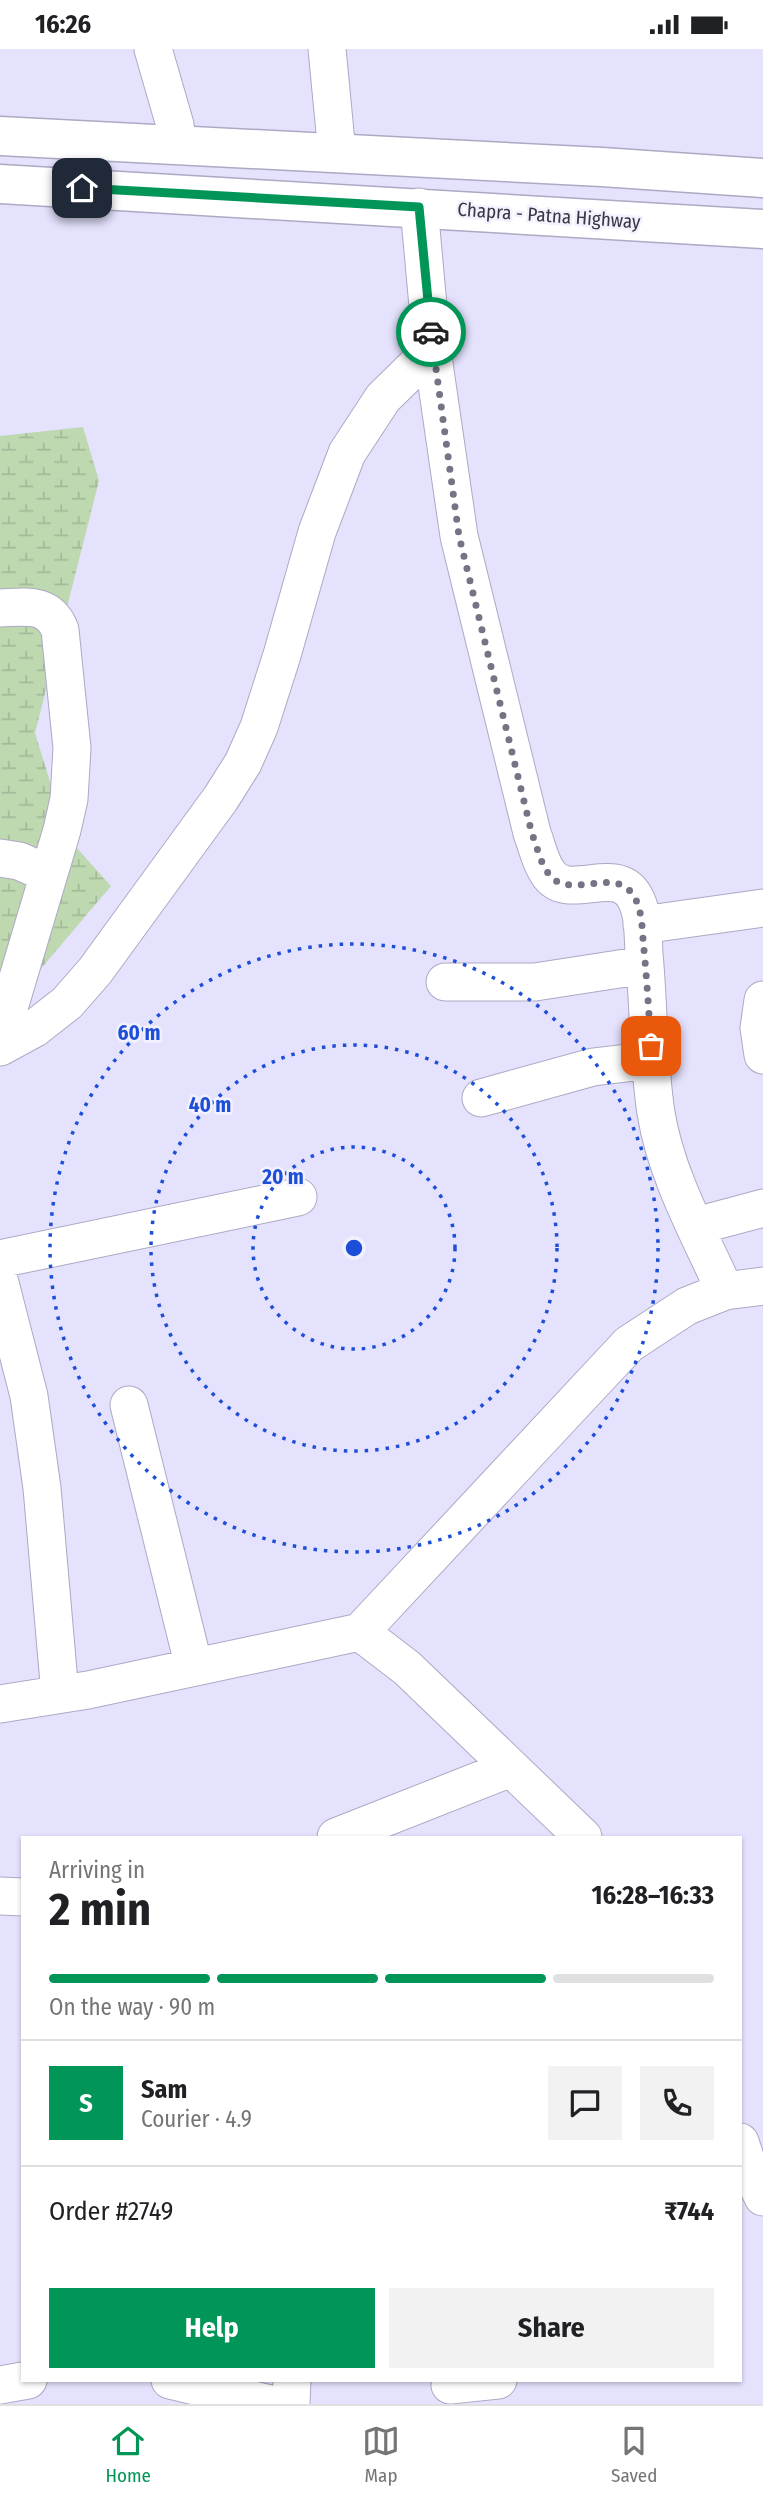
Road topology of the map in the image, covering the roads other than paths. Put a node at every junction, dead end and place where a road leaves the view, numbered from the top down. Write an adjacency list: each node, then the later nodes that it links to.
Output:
1 (153, 49): 4 (street)
2 (327, 49): 5 (street)
3 (0, 136): 4 (highway)
4 (178, 145): 5 (highway)
5 (337, 153): 6 (highway)
6 (763, 178)
7 (0, 184): 8 (highway, Chapra - Patna Highway)
8 (419, 207): 9 (highway, Chapra - Patna Highway); 10 (street)
9 (763, 229)
10 (432, 350): 15 (street); 20 (street)
11 (0, 608): 13 (street)
12 (0, 858): 13 (street)
13 (49, 874): 19 (street)
14 (763, 908): 15 (street)
15 (642, 925): 16 (street)
16 (645, 965): 17 (street); 22 (street)
17 (445, 982)
18 (763, 1000): 21 (street)
19 (0, 1038)
20 (0, 1047)
21 (763, 1055)
22 (652, 1060): 23 (street); 26 (street)
23 (481, 1098)
24 (298, 1198): 27 (street)
25 (763, 1207): 26 (street)
26 (696, 1226): 29 (street)
27 (1, 1282): 33 (street)
28 (763, 1286): 29 (street)
29 (725, 1291): 31 (street)
30 (129, 1405): 32 (street)
31 (360, 1632): 32 (street); 35 (street)
32 (194, 1667): 33 (street)
33 (60, 1695): 34 (street)
34 (0, 1704)
35 (511, 1768): 36 (street); 37 (street)
36 (339, 1836)
37 (582, 1836)
38 (0, 1896): 39 (street)
39 (21, 1897)
40 (742, 2148): 41 (street)
41 (763, 2197)
42 (21, 2381): 46 (street)
43 (178, 2382): 48 (street)
44 (292, 2382): 49 (street)
45 (488, 2382): 47 (street)
46 (0, 2385)
47 (450, 2390)
48 (270, 2404)
49 (292, 2404)

